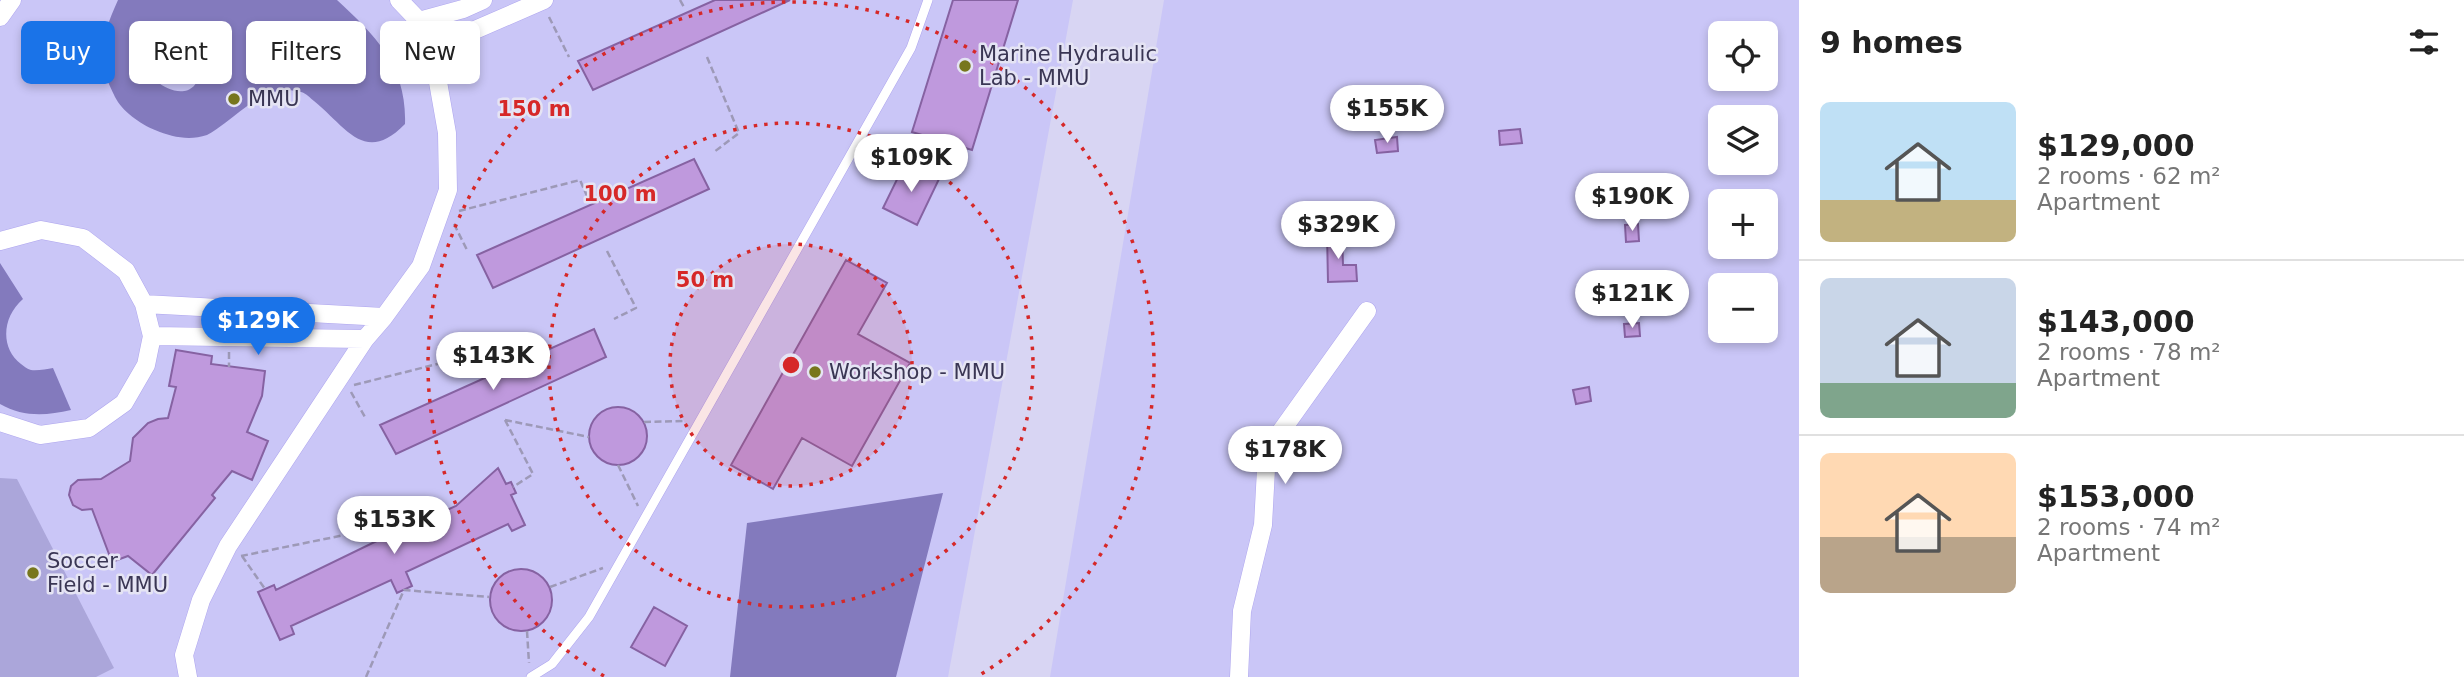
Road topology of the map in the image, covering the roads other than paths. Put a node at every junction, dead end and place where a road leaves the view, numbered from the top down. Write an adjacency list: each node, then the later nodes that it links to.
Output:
1 (12, 0): 6 (street)
2 (398, 0): 7 (street)
3 (483, 0): 7 (street)
4 (928, 0): 18 (lane)
5 (542, 1): 8 (street)
6 (0, 17)
7 (419, 21)
8 (480, 28)
9 (438, 84): 13 (street)
10 (0, 241): 11 (street)
11 (144, 304): 13 (street); 14 (street)
12 (1367, 311): 19 (street)
13 (384, 317): 15 (street)
14 (152, 336): 15 (street); 16 (street)
15 (365, 339): 17 (street)
16 (0, 422)
17 (188, 677)
18 (531, 677)
19 (1240, 677)

